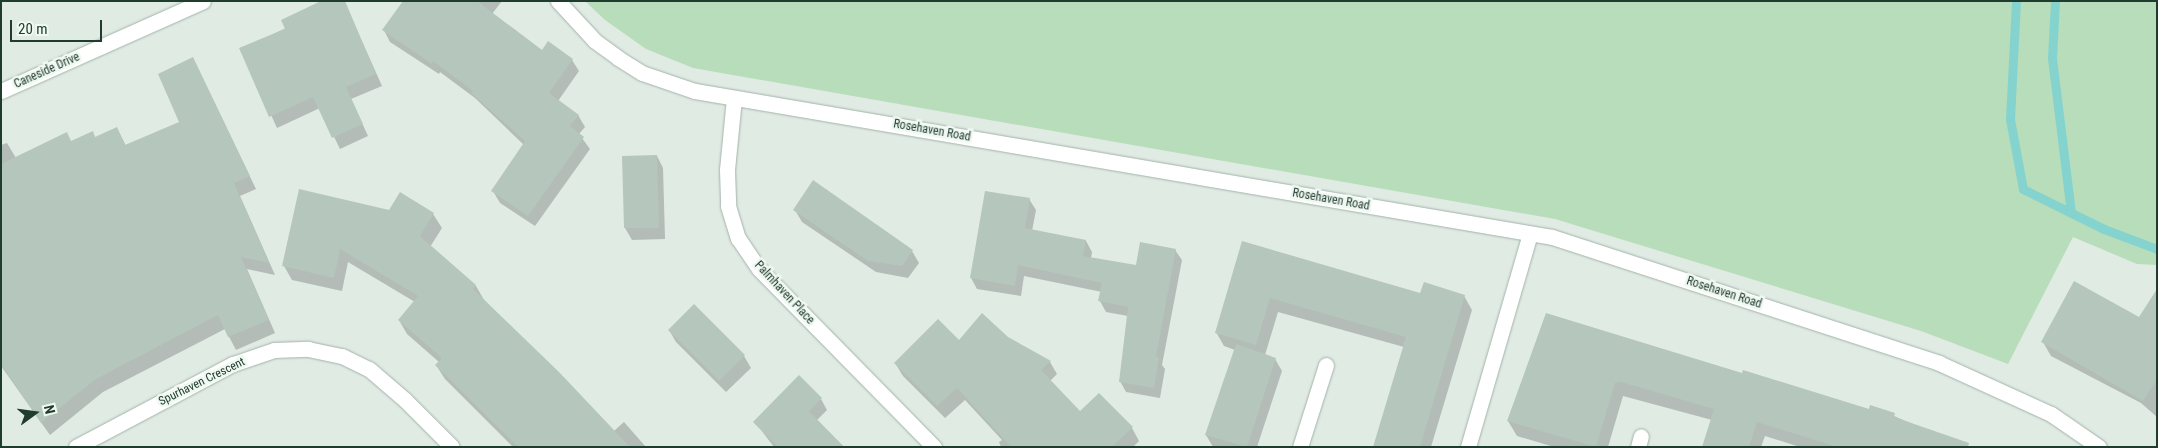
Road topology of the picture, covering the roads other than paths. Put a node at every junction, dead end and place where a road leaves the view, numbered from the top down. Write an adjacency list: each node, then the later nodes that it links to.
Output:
1 (203, 1): 3 (street, Caneside Drive)
2 (558, 1): 4 (street, Rosehaven Road)
3 (1, 91)
4 (734, 98): 5 (street, Rosehaven Road); 9 (street, Palmhaven Place)
5 (1530, 234): 11 (street); 12 (street, Rosehaven Road)
6 (1326, 365): 10 (street)
7 (76, 447): 8 (street, Spurhaven Crescent)
8 (452, 447)
9 (934, 447)
10 (1300, 447)
11 (1468, 447)
12 (2099, 447)

